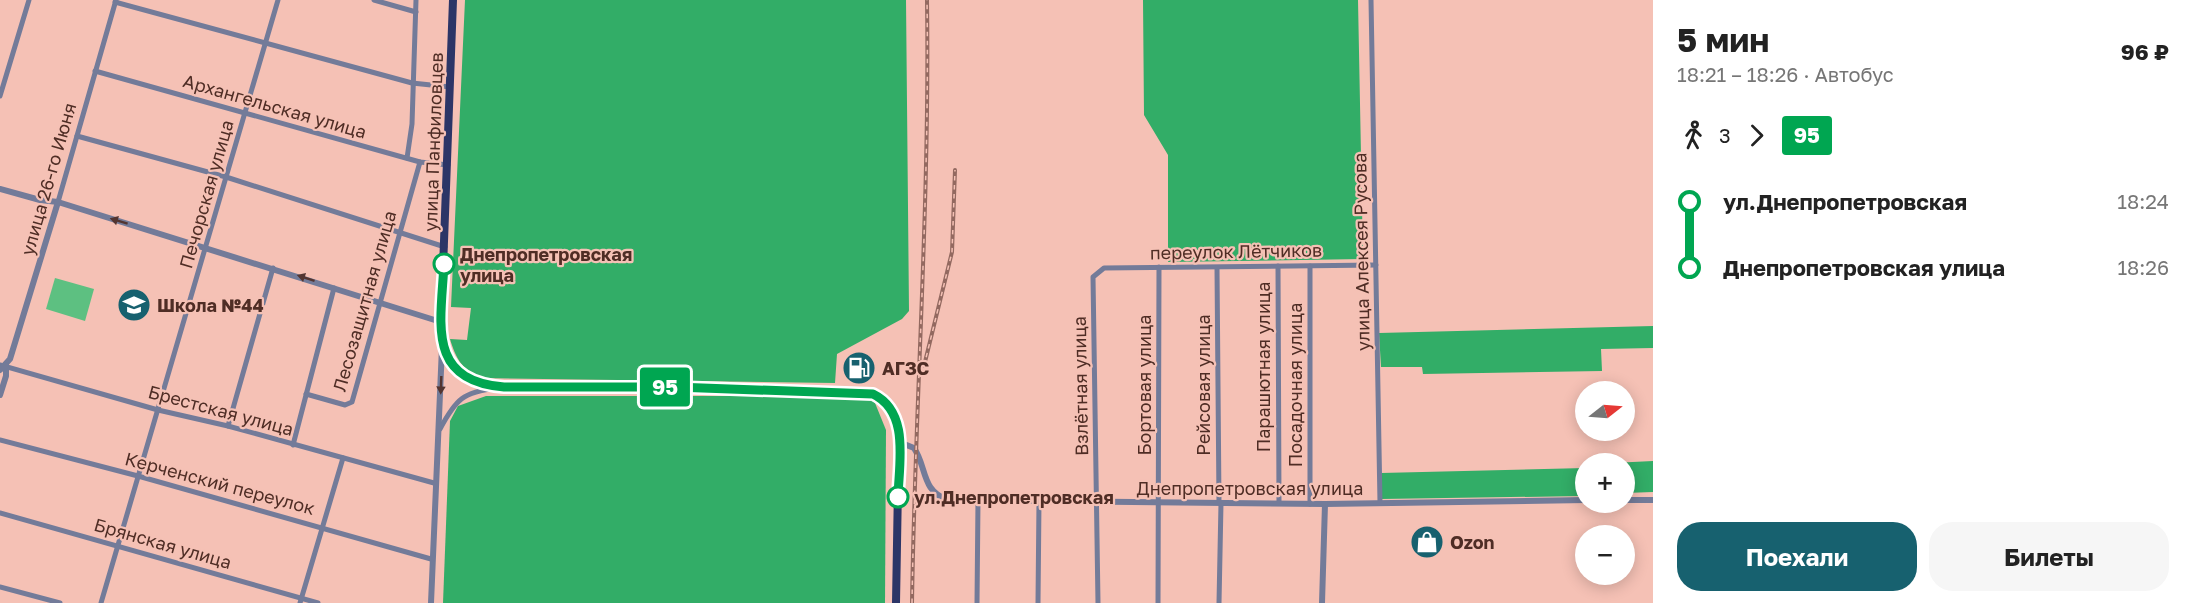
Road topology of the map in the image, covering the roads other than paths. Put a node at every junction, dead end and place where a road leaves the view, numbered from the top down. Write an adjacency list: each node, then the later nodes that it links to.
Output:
1 (29, 0): 13 (street)
2 (278, 0): 9 (street, Печорская улица)
3 (374, 0): 8 (street)
4 (416, 0): 8 (street)
5 (453, 0): 12 (main road, улица Панфиловцев)
6 (1371, 0): 25 (street, улица Алексея Русова)
7 (116, 1): 9 (street); 10 (street, улица 26-го Июня)
8 (416, 12): 11 (street)
9 (265, 42): 11 (street); 14 (street, Печорская улица)
10 (96, 71): 14 (street, Архангельская улица); 15 (street, улица 26-го Июня)
11 (412, 83): 12 (street); 16 (street)
12 (450, 87): 18 (main road, улица Панфиловцев)
13 (0, 96)
14 (245, 113): 16 (street, Архангельская улица); 19 (street, Печорская улица)
15 (77, 136): 19 (street); 21 (street, улица 26-го Июня)
16 (406, 158): 17 (street, Архангельская улица)
17 (420, 162): 18 (street, Архангельская улица); 22 (street, Лесозащитная улица)
18 (448, 165): 24 (main road, улица Панфиловцев)
19 (226, 177): 22 (street); 23 (street, Печорская улица)
20 (0, 189): 21 (street)
21 (58, 202): 23 (street, one-way to 21); 36 (street, улица 26-го Июня)
22 (400, 232): 24 (street); 33 (street, Лесозащитная улица)
23 (206, 247): 29 (street); 40 (street, Печорская улица)
24 (445, 247): 34 (main road, улица Панфиловцев)
25 (1376, 265): 27 (street, переулок Лётчиков); 58 (street, улица Алексея Русова)
26 (1278, 266): 27 (street, переулок Лётчиков); 30 (street, переулок Лётчиков); 57 (street, Парашютная улица)
27 (1310, 266): 59 (street, Посадочная улица)
28 (1159, 267): 30 (street, переулок Лётчиков); 31 (street, переулок Лётчиков); 55 (street, Бортовая улица)
29 (273, 268): 32 (street, one-way to 29); 41 (street)
30 (1217, 268): 56 (street, Рейсовая улица)
31 (1097, 271): 54 (street, Взлётная улица)
32 (334, 288): 33 (street); 38 (street)
33 (381, 302): 34 (street); 38 (street, Лесозащитная улица)
34 (441, 322): 35 (main road)
35 (442, 340): 37 (main road); 42 (street, one-way to 42)
36 (2, 367): 39 (street, улица 26-го Июня); 40 (street, Брестская улица)
37 (504, 387): 42 (street); 44 (main road)
38 (306, 394): 45 (street)
39 (0, 395)
40 (158, 410): 41 (street, Брестская улица); 47 (street, Печорская улица)
41 (228, 426): 45 (street, Брестская улица)
42 (440, 429): 48 (street)
43 (0, 440): 47 (street, Керченский переулок)
44 (899, 442): 49 (street, Днепропетровская улица); 71 (main road)
45 (293, 445): 46 (street, Брестская улица)
46 (343, 458): 48 (street, Брестская улица); 62 (street)
47 (138, 476): 62 (street, Керченский переулок); 63 (street, Печорская улица)
48 (434, 483): 64 (street)
49 (978, 500): 53 (street, Днепропетровская улица); 72 (street)
50 (1575, 500): 58 (street, Днепропетровская улица)
51 (1635, 500): 52 (street)
52 (1653, 500)
53 (1039, 501): 54 (street, Днепропетровская улица); 73 (street)
54 (1097, 502): 55 (street, Днепропетровская улица); 74 (street, Взлётная улица)
55 (1159, 502): 56 (street, Днепропетровская улица); 75 (street, Бортовая улица)
56 (1220, 503): 57 (street, Днепропетровская улица); 76 (street, Рейсовая улица)
57 (1279, 503): 59 (street, Днепропетровская улица)
58 (1380, 503): 60 (street, Днепропетровская улица)
59 (1310, 504): 60 (street, Днепропетровская улица)
60 (1325, 504): 77 (street)
61 (0, 513): 63 (street, Брянская улица)
62 (323, 527): 64 (street, Керченский переулок); 66 (street)
63 (118, 545): 66 (street, Брянская улица); 68 (street, Печорская улица)
64 (431, 559): 70 (street)
65 (0, 587): 67 (street)
66 (301, 601): 69 (street, Брянская улица)
67 (60, 603)
68 (101, 603)
69 (318, 603)
70 (431, 603)
71 (896, 603)
72 (977, 603)
73 (1038, 603)
74 (1098, 603)
75 (1158, 603)
76 (1219, 603)
77 (1322, 603)

